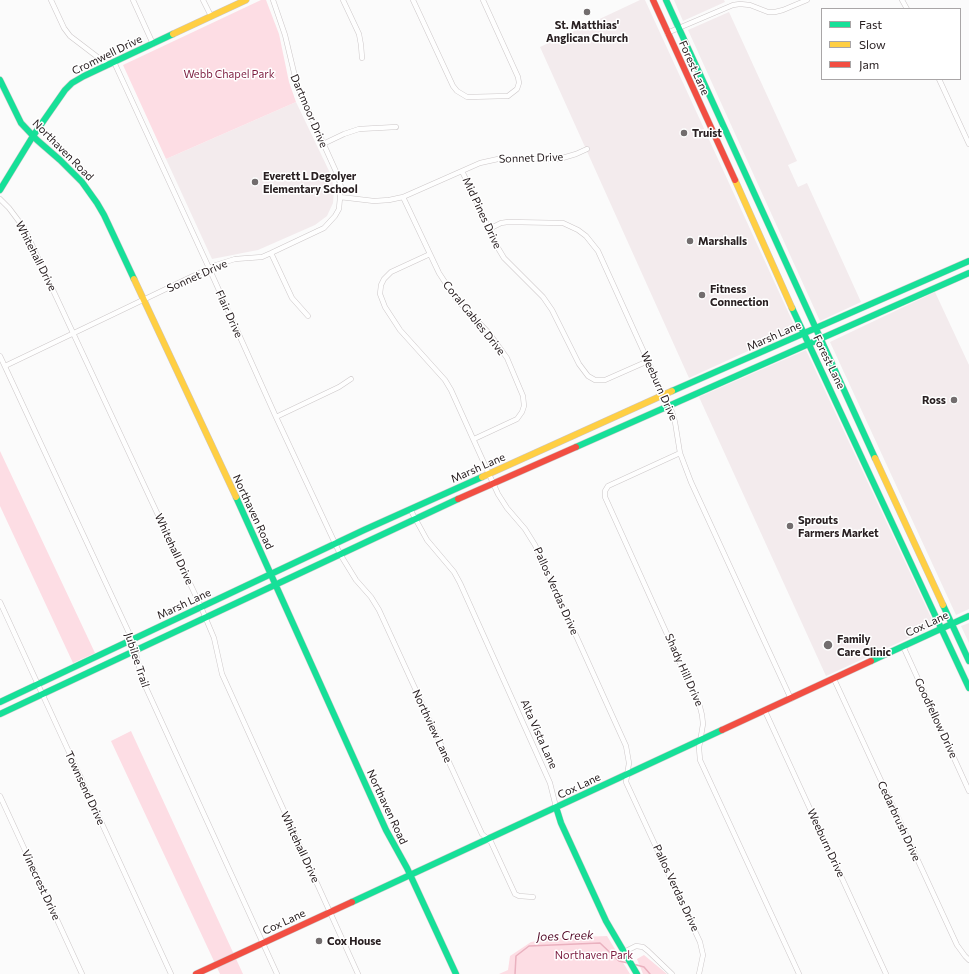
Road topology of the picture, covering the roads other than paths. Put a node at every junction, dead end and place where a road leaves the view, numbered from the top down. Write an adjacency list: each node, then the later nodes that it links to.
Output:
1 (51, 0): 17 (street)
2 (134, 0): 15 (street)
3 (204, 0): 12 (street)
4 (246, 0): 12 (main road, Cromwell Drive)
5 (272, 0): 24 (street, Dartmoor Drive)
6 (343, 0): 16 (street)
7 (413, 0): 8 (street)
8 (483, 0)
9 (652, 0): 14 (main road, Forest Lane)
10 (666, 0): 13 (main road, Forest Lane)
11 (806, 0): 13 (street)
12 (211, 16): 15 (main road, Cromwell Drive)
13 (679, 28): 14 (street); 20 (main road, Forest Lane)
14 (668, 33): 21 (main road, Forest Lane)
15 (153, 44): 17 (main road, Cromwell Drive)
16 (362, 58)
17 (111, 63): 23 (main road, Cromwell Drive); 40 (street, Flair Drive)
18 (0, 80): 23 (main road, Northaven Road)
19 (939, 80): 25 (street)
20 (708, 93): 21 (main road); 27 (main road, Forest Lane)
21 (697, 98): 28 (main road, Forest Lane)
22 (396, 127): 24 (street)
23 (33, 136): 30 (main road, Cromwell Drive); 43 (main road, Northaven Road)
24 (323, 144): 31 (street, Dartmoor Drive)
25 (969, 144)
26 (586, 149): 29 (street, Sonnet Drive)
27 (736, 155): 28 (main road); 35 (main road, Forest Lane)
28 (725, 160): 38 (main road, Forest Lane)
29 (462, 171): 32 (street, Sonnet Drive); 34 (street, Mid Pines Drive)
30 (0, 190)
31 (340, 197): 32 (street, Sonnet Drive); 36 (street, Sonnet Drive)
32 (403, 197): 37 (street, Coral Gables Drive)
33 (0, 199): 47 (street, Whitehall Drive)
34 (489, 229): 52 (street, Weeburn Drive); 52 (street, Mid Pines Drive)
35 (780, 251): 38 (main road); 46 (main road, Forest Lane)
36 (271, 253): 40 (street, Sonnet Drive); 45 (street)
37 (430, 254): 62 (street, Pallos Verdas Drive); 62 (street, Coral Gables Drive)
38 (769, 256): 48 (main road, Forest Lane)
39 (967, 262): 41 (main road); 42 (main road, Marsh Lane)
40 (209, 268): 43 (street, Sonnet Drive); 60 (street, Flair Drive)
41 (969, 273): 44 (main road, Marsh Lane)
42 (891, 295): 44 (main road); 46 (main road, Marsh Lane)
43 (144, 300): 47 (street, Sonnet Drive); 72 (main road, Northaven Road)
44 (896, 305): 49 (main road, Marsh Lane)
45 (308, 316)
46 (815, 329): 48 (main road, Marsh Lane); 49 (main road, Forest Lane)
47 (74, 333): 54 (street, Sonnet Drive); 75 (street, Whitehall Drive)
48 (804, 334): 50 (main road, Forest Lane); 53 (main road, Marsh Lane)
49 (820, 338): 50 (main road, Marsh Lane); 59 (main road, Forest Lane)
50 (809, 343): 55 (main road, Marsh Lane); 61 (main road, Forest Lane)
51 (0, 356): 54 (street, Jubilee Trail)
52 (648, 361): 57 (street, Weeburn Drive)
53 (736, 364): 55 (main road); 57 (main road, Marsh Lane)
54 (5, 366): 82 (street, Jubilee Trail)
55 (742, 373): 58 (main road, Marsh Lane)
56 (351, 378): 60 (street)
57 (664, 395): 58 (street, Weeburn Drive); 64 (main road, Marsh Lane)
58 (669, 405): 63 (street, Weeburn Drive); 65 (main road, Marsh Lane)
59 (856, 417): 61 (main road); 68 (main road, Forest Lane)
60 (276, 418): 70 (street, Flair Drive)
61 (846, 422): 69 (main road, Forest Lane)
62 (474, 439): 64 (street, Pallos Verdas Drive)
63 (680, 453): 90 (street, Weeburn Drive); 94 (street, Shady Hill Drive)
64 (489, 474): 65 (street, Pallos Verdas Drive); 66 (main road, Marsh Lane)
65 (493, 483): 67 (main road, Marsh Lane); 95 (street, Pallos Verdas Drive)
66 (410, 509): 67 (street, Alta Vista Lane); 70 (main road, Marsh Lane)
67 (415, 519): 71 (main road, Marsh Lane); 98 (street, Alta Vista Lane)
68 (912, 539): 69 (main road); 80 (main road, Forest Lane)
69 (902, 543): 81 (main road, Forest Lane)
70 (335, 544): 71 (street, Northview Lane); 72 (main road, Marsh Lane)
71 (340, 554): 73 (main road, Marsh Lane); 99 (street, Northview Lane)
72 (271, 574): 73 (main road, Northaven Road); 75 (main road, Marsh Lane)
73 (276, 584): 79 (main road, Marsh Lane); 100 (main road, Northaven Road)
74 (0, 602): 76 (street, Townsend Drive)
75 (201, 607): 79 (street, Whitehall Drive); 82 (main road, Marsh Lane)
76 (5, 613): 77 (street); 87 (street, Townsend Drive)
77 (0, 616)
78 (969, 616): 80 (main road, Cox Lane)
79 (206, 617): 84 (main road, Marsh Lane); 102 (street, Whitehall Drive)
80 (952, 624): 81 (main road, Cox Lane); 85 (main road, Forest Lane)
81 (942, 629): 83 (main road, Cox Lane); 88 (main road, Forest Lane)
82 (132, 639): 84 (street, Jubilee Trail); 87 (main road, Marsh Lane)
83 (903, 646): 86 (main road, Cox Lane); 96 (street, Goodfellow Drive)
84 (135, 650): 89 (main road, Marsh Lane); 103 (street, Jubilee Trail)
85 (969, 661)
86 (834, 679): 90 (main road, Cox Lane); 105 (street, Cedarbrush Drive)
87 (38, 684): 89 (street, Townsend Drive); 91 (main road, Marsh Lane)
88 (969, 688)
89 (42, 694): 93 (main road, Marsh Lane); 108 (street, Townsend Drive)
90 (791, 699): 92 (main road, Cox Lane)
91 (0, 702)
92 (765, 711): 94 (main road, Cox Lane); 116 (street, Weeburn Drive)
93 (0, 714)
94 (700, 741): 95 (main road, Cox Lane); 115 (street, Shady Hill Drive)
95 (628, 775): 98 (main road, Cox Lane); 114 (street, Pallos Verdas Drive)
96 (969, 791)
97 (0, 796): 107 (street, Vinecrest Drive)
98 (556, 808): 99 (main road, Cox Lane); 104 (main road, Alta Vista Lane)
99 (488, 839): 100 (main road, Cox Lane); 101 (street, Northview Lane)
100 (410, 874): 102 (main road, Cox Lane); 112 (main road, Northaven Road)
101 (533, 897)
102 (330, 912): 103 (main road, Cox Lane); 111 (street, Whitehall Drive)
103 (263, 943): 109 (main road, Cox Lane); 110 (street, Jubilee Trail)
104 (625, 954): 106 (main road, Alta Vista Lane); 113 (street)
105 (969, 960)
106 (636, 973)
107 (82, 974)
108 (171, 974)
109 (196, 974)
110 (277, 974)
111 (358, 974)
112 (456, 974)
113 (672, 974)
114 (699, 974)
115 (799, 974)
116 (886, 974)

